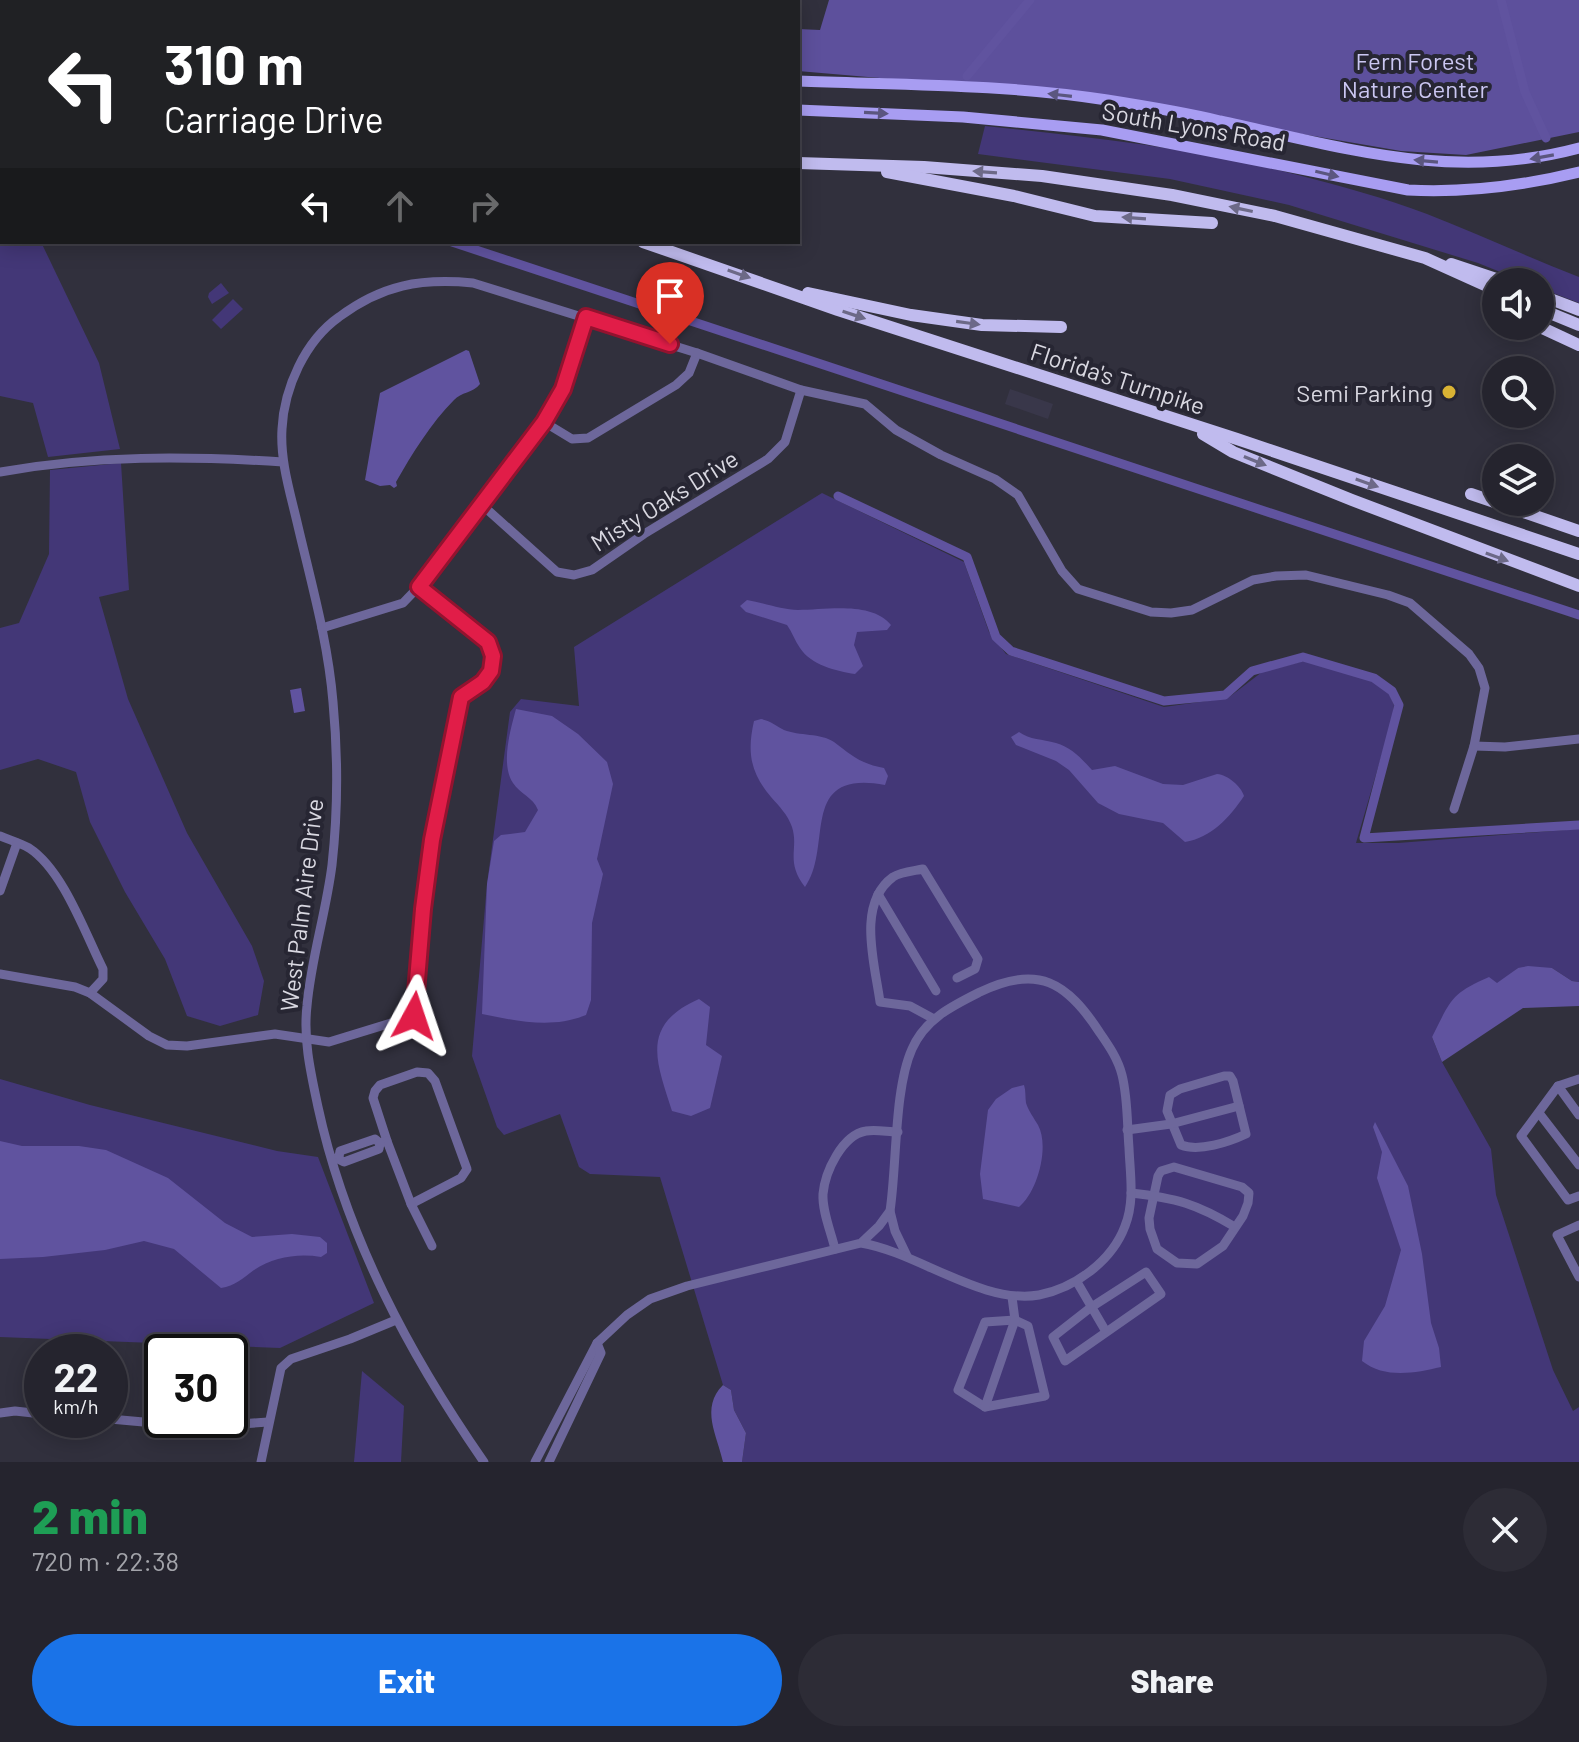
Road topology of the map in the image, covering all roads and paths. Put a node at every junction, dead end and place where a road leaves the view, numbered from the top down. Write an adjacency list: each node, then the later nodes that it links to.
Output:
1 (800, 81): 3 (main road, South Lyons Road, one-way to 1)
2 (800, 110): 6 (main road, South Lyons Road, one-way to 6)
3 (1579, 148)
4 (800, 163): 5 (highway)
5 (869, 165): 7 (highway, one-way to 5); 9 (highway, one-way to 5)
6 (1579, 172)
7 (1212, 223)
8 (649, 244): 12 (highway, Florida's Turnpike, one-way to 12)
9 (1425, 258): 10 (highway); 11 (highway)
10 (1482, 274)
11 (1482, 284)
12 (781, 289): 18 (highway, one-way to 18); 24 (highway, Florida's Turnpike, one-way to 24)
13 (1554, 300): 14 (highway)
14 (1579, 310)
15 (1554, 315): 17 (highway)
16 (586, 317): 21 (street); 23 (street); 25 (street, West Palm Aire Drive)
17 (1579, 325)
18 (1061, 327)
19 (1554, 333): 20 (highway)
20 (1579, 345)
21 (697, 353): 22 (street); 23 (street)
22 (801, 390): 28 (street, Misty Oaks Drive); 35 (street)
23 (544, 422): 28 (street)
24 (1187, 424): 30 (highway, Florida's Turnpike, one-way to 30); 31 (highway, one-way to 31)
25 (283, 462): 26 (street); 33 (street, West Palm Aire Drive)
26 (0, 472)
27 (1471, 494): 29 (highway)
28 (481, 504): 32 (street)
29 (1579, 531)
30 (1579, 554)
31 (1579, 586)
32 (419, 587): 33 (street); 46 (street)
33 (322, 628): 46 (street, West Palm Aire Drive)
34 (1579, 739): 35 (street)
35 (1474, 746): 36 (street)
36 (1454, 809)
37 (0, 836): 38 (street)
38 (17, 843): 39 (street); 44 (street)
39 (0, 891)
40 (878, 894): 42 (street); 43 (street); 45 (street)
41 (0, 974): 44 (street)
42 (957, 978)
43 (936, 991)
44 (90, 993): 46 (street)
45 (934, 1019): 53 (street); 54 (street)
46 (306, 1040): 56 (street, West Palm Aire Drive)
47 (1579, 1079): 48 (street)
48 (1558, 1086): 50 (street); 51 (street)
49 (1239, 1106): 52 (street); 52 (street); 52 (street)
50 (1539, 1113): 57 (street); 60 (street)
51 (1579, 1115)
52 (1171, 1124): 53 (street)
53 (1127, 1130): 58 (street)
54 (898, 1132): 62 (street); 67 (street)
55 (384, 1142): 56 (street); 61 (street); 61 (street)
56 (336, 1158): 73 (street, West Palm Aire Drive)
57 (1579, 1165)
58 (1131, 1193): 59 (street); 70 (street)
59 (1153, 1195): 64 (street); 64 (street); 64 (street)
60 (1579, 1196)
61 (411, 1204): 66 (street)
62 (890, 1211): 65 (street); 68 (street)
63 (1579, 1225): 69 (street)
64 (1235, 1227)
65 (861, 1243): 67 (street); 68 (street)
66 (432, 1246)
67 (835, 1249): 76 (street)
68 (907, 1257): 71 (street)
69 (1579, 1277)
70 (1077, 1282): 71 (street); 72 (street)
71 (1012, 1297): 74 (street)
72 (1090, 1308): 75 (street); 75 (street); 75 (street)
73 (396, 1320): 81 (street); 83 (street, West Palm Aire Drive)
74 (1015, 1320): 77 (street); 77 (street); 77 (street)
75 (1105, 1330)
76 (597, 1343): 84 (street); 85 (street)
77 (985, 1407)
78 (24, 1412): 79 (street)
79 (0, 1413)
80 (128, 1421): 81 (street)
81 (268, 1422): 82 (street)
82 (261, 1462)
83 (484, 1462)
84 (535, 1462)
85 (549, 1462)

